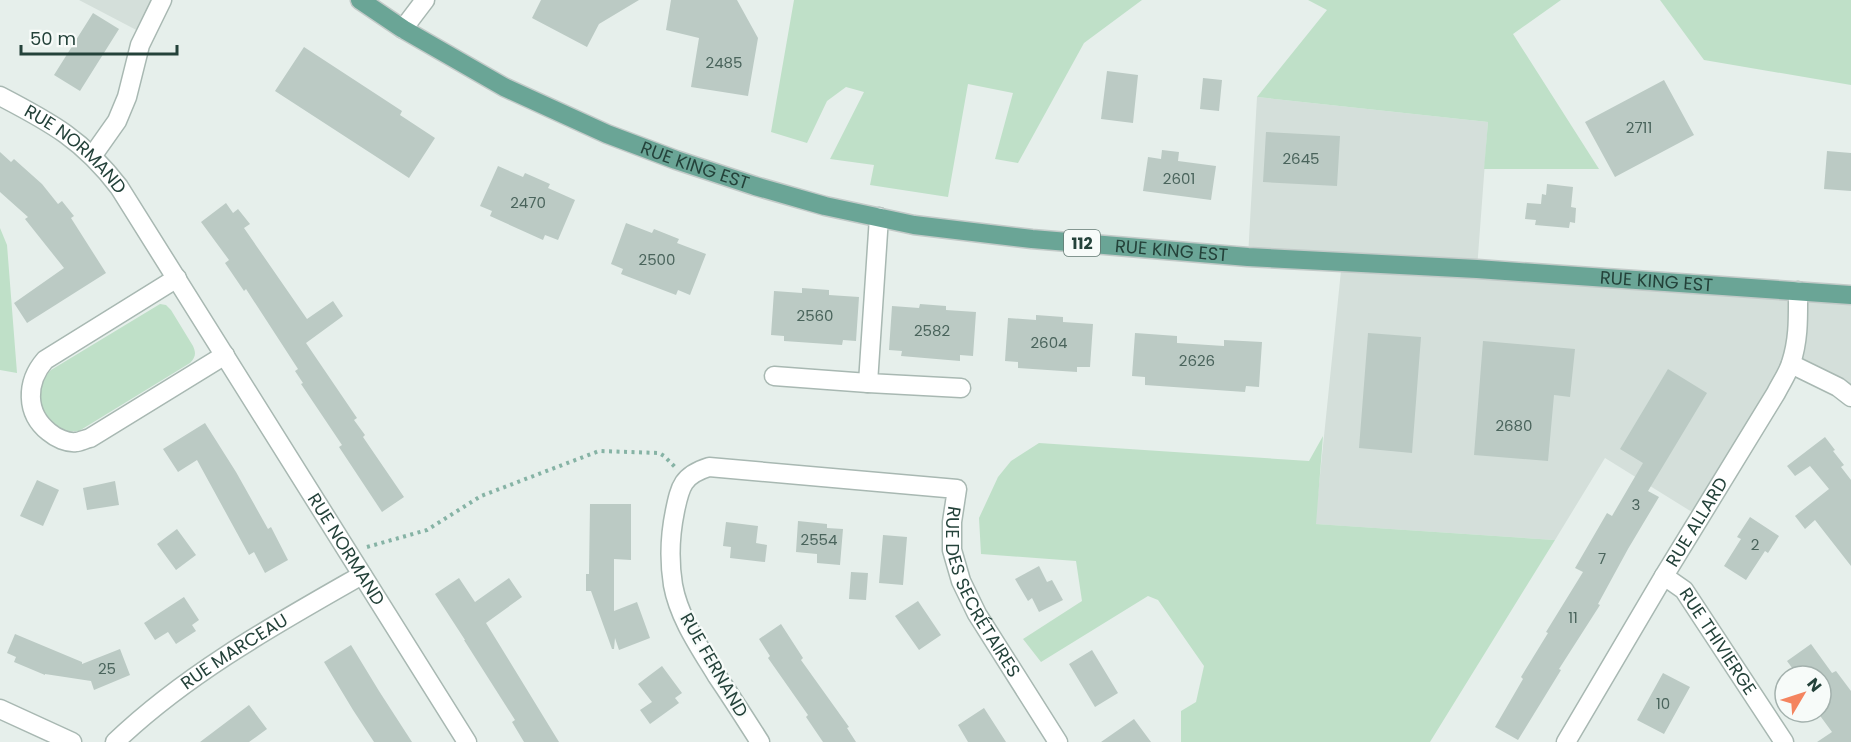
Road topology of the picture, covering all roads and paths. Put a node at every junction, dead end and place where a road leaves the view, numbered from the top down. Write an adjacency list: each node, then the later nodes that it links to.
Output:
1 (162, 0): 6 (street)
2 (360, 0): 4 (main road, RUE KING EST / 112)
3 (425, 0): 4 (street)
4 (404, 29): 7 (main road, RUE KING EST / 112)
5 (0, 96): 6 (street, RUE NORMAND)
6 (93, 155): 8 (street, RUE NORMAND)
7 (879, 217): 9 (main road, RUE KING EST / 112); 14 (street)
8 (177, 278): 11 (street, RUE NORMAND); 11 (street)
9 (1798, 291): 10 (main road, RUE KING EST / 112); 12 (street, RUE ALLARD)
10 (1851, 295)
11 (225, 355): 18 (street, RUE NORMAND)
12 (1791, 364): 16 (street); 20 (street, RUE ALLARD)
13 (774, 376): 14 (street)
14 (868, 383): 15 (street)
15 (961, 388)
16 (1851, 397)
17 (685, 481): 18 (path); 25 (street, RUE FERNAND); 26 (street, RUE DES SECRÉTAIRES)
18 (349, 553): 19 (street, RUE NORMAND)
19 (362, 574): 23 (street, RUE MARCEAU); 24 (street, RUE NORMAND)
20 (1664, 576): 27 (street, RUE ALLARD); 28 (street, RUE THIVIERGE)
21 (0, 709): 22 (street)
22 (72, 742)
23 (115, 742)
24 (467, 742)
25 (760, 742)
26 (1058, 742)
27 (1566, 742)
28 (1784, 742)

